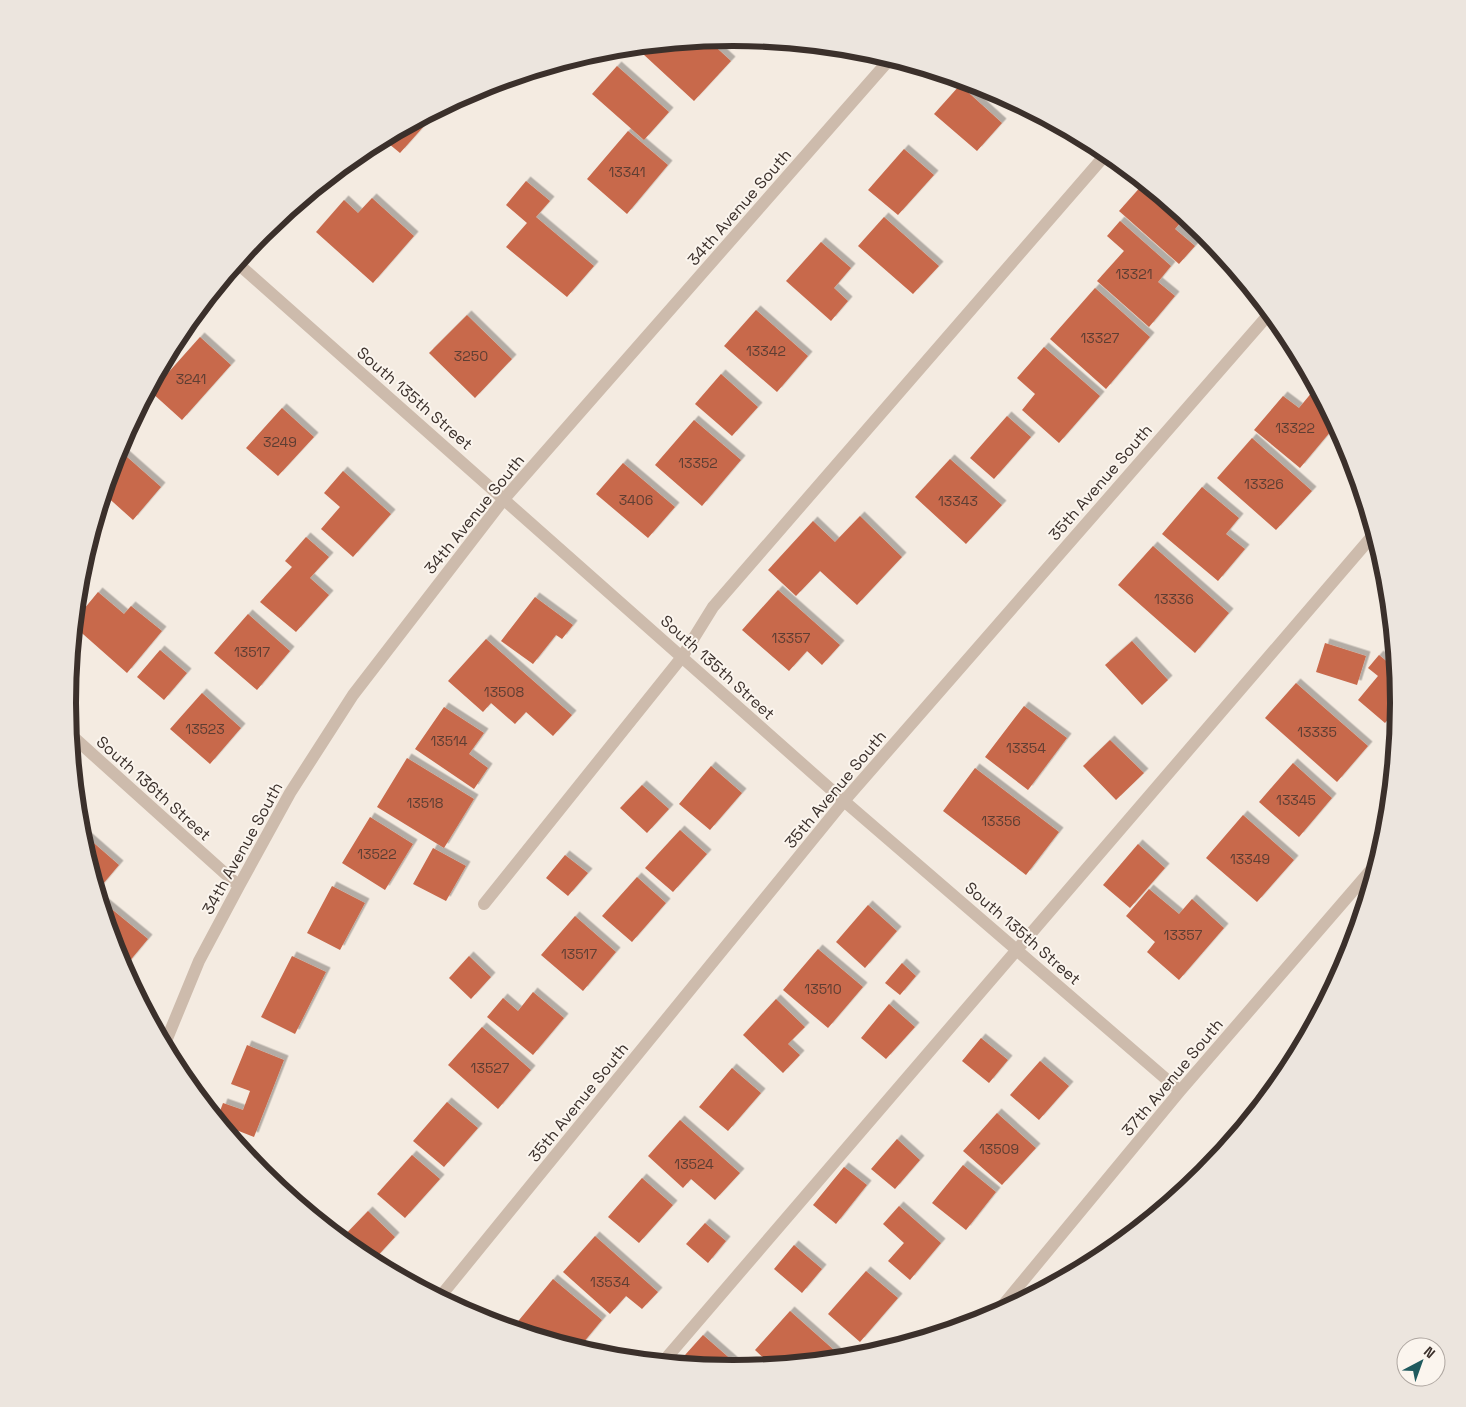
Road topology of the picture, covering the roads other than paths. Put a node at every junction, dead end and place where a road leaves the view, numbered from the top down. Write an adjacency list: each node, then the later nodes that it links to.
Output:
1 (884, 65): 5 (street, 34th Avenue South)
2 (1101, 159): 7 (street)
3 (242, 267): 5 (street, South 135th Street)
4 (1265, 318): 9 (street, 35th Avenue South)
5 (504, 499): 7 (street, South 135th Street); 11 (street, 34th Avenue South)
6 (1369, 539): 13 (street)
7 (682, 657): 9 (street, South 135th Street); 12 (street)
8 (77, 740): 11 (street, South 136th Street)
9 (844, 800): 13 (street, South 135th Street); 16 (street, 35th Avenue South)
10 (1368, 873): 15 (street, 37th Avenue South)
11 (239, 886): 14 (street, 34th Avenue South)
12 (484, 904)
13 (1017, 949): 15 (street, South 135th Street); 18 (street)
14 (167, 1038)
15 (1180, 1091): 17 (street, 37th Avenue South)
16 (443, 1293)
17 (1006, 1301)
18 (666, 1357)

